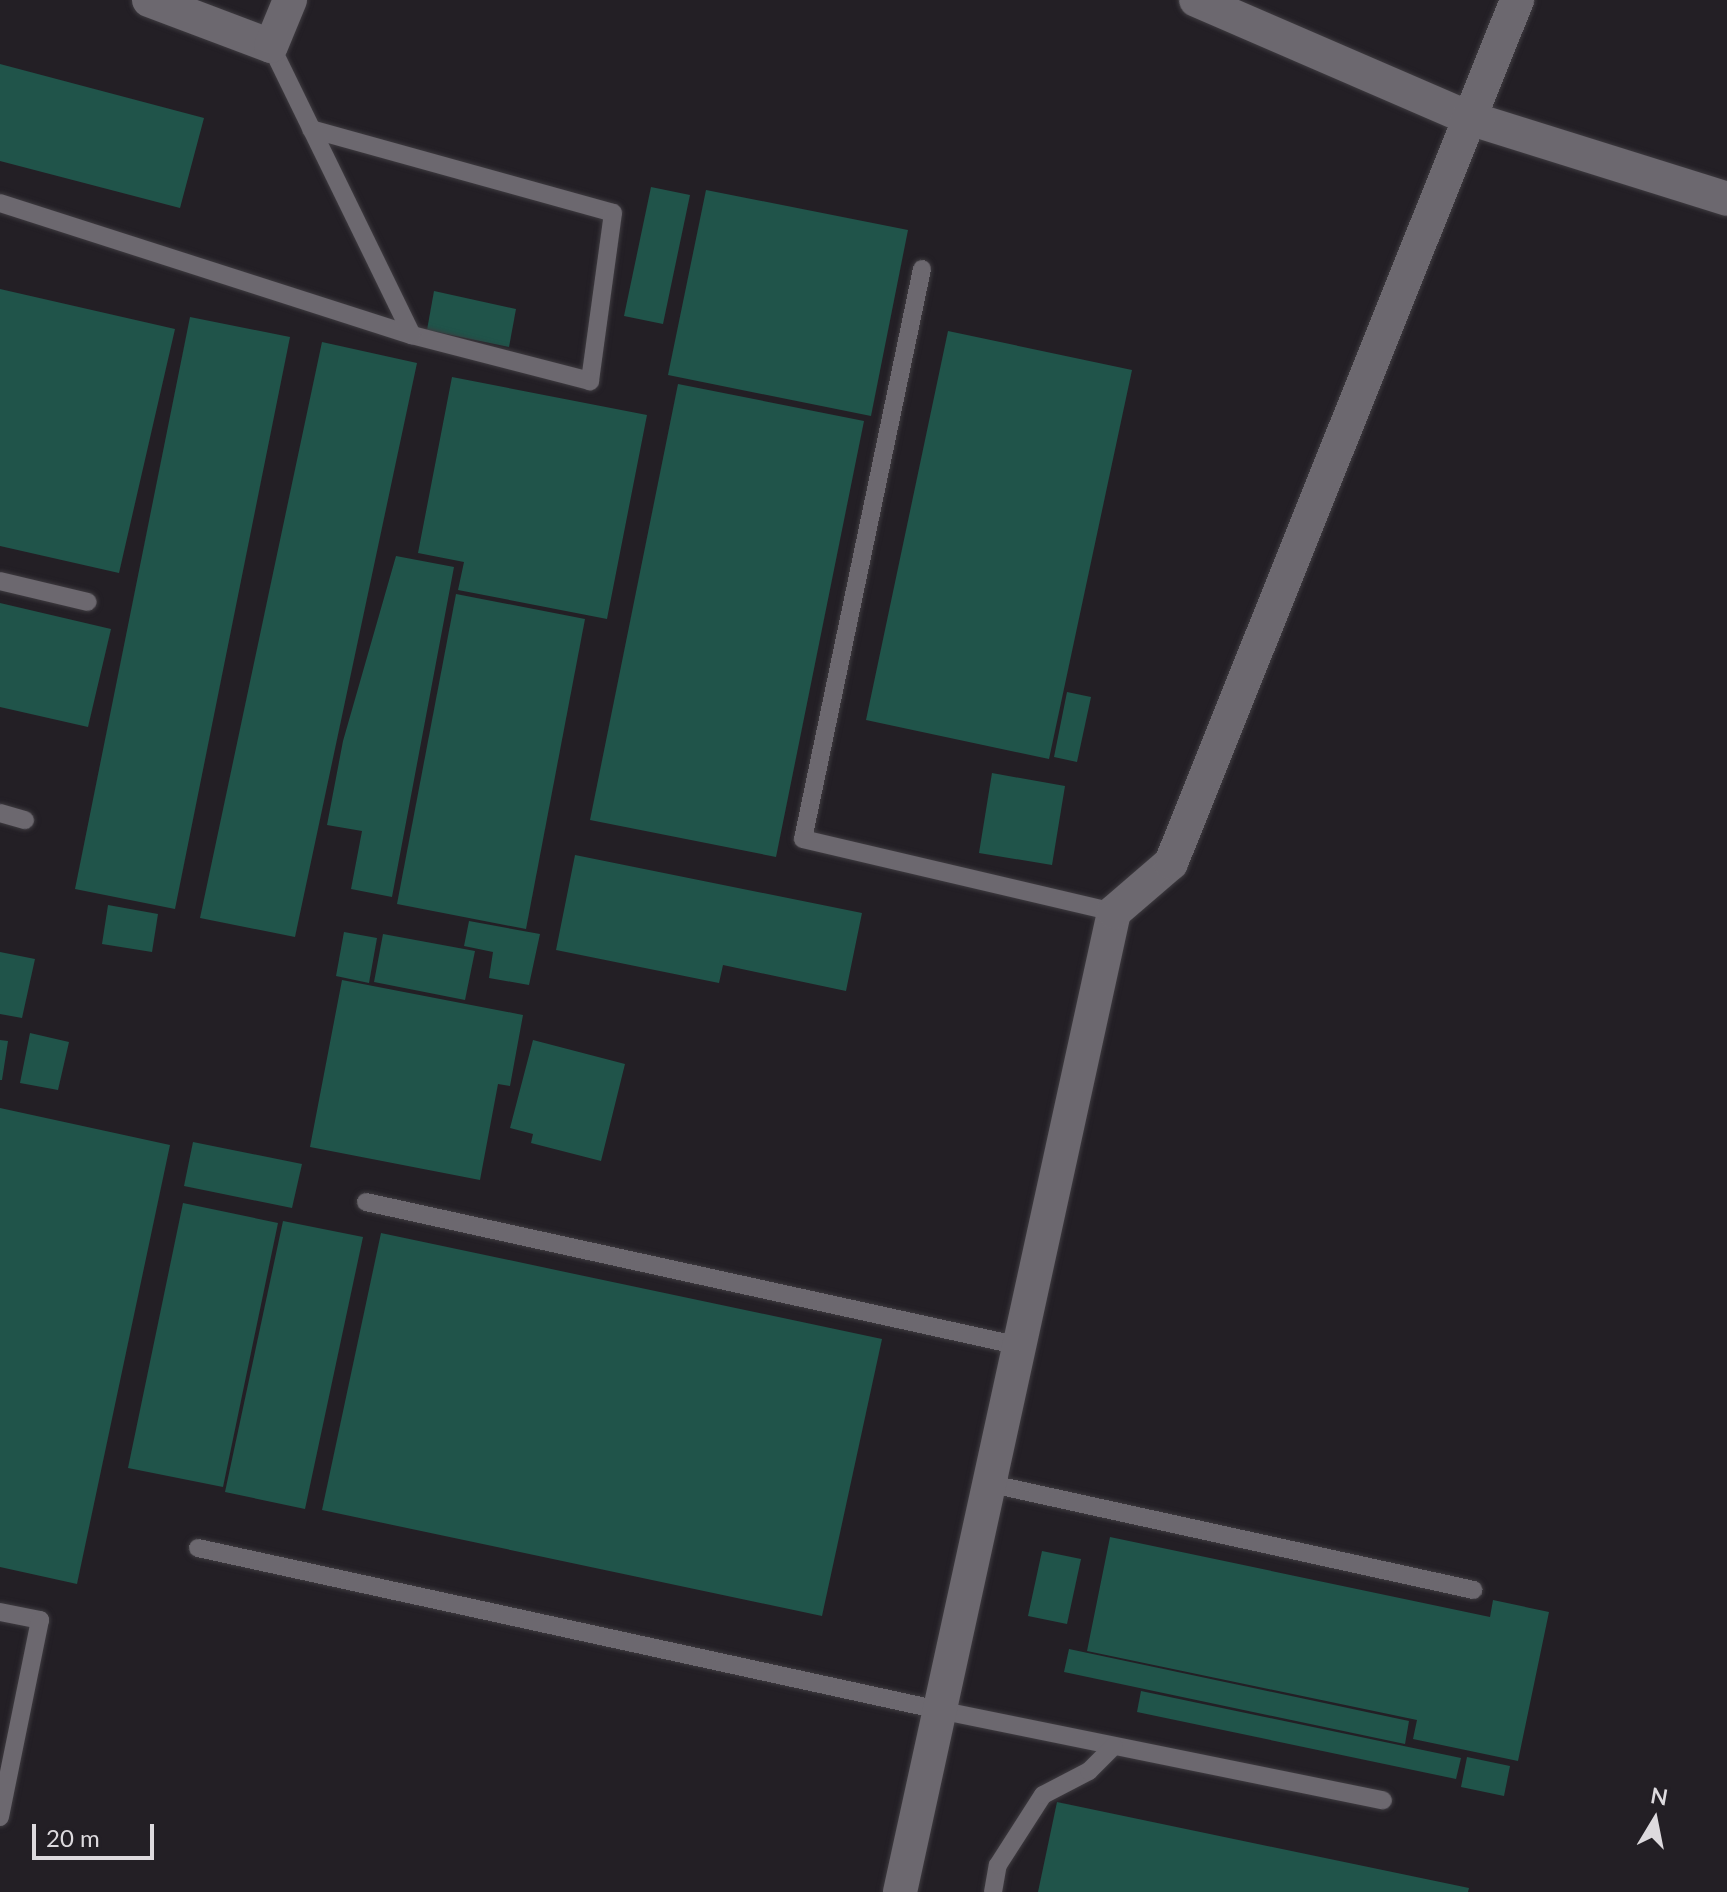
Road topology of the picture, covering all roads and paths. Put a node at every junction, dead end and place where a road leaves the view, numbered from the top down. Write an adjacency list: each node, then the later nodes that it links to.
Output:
1 (149, 0): 5 (street)
2 (290, 0): 5 (street)
3 (1196, 0): 6 (street)
4 (1517, 0): 6 (street)
5 (271, 46): 7 (lane)
6 (1469, 118): 8 (street); 16 (street)
7 (311, 129): 11 (lane); 11 (lane)
8 (1727, 199)
9 (0, 203): 11 (lane)
10 (922, 269): 16 (lane)
11 (412, 335)
12 (0, 581): 13 (lane)
13 (88, 602)
14 (0, 813): 15 (lane)
15 (25, 820)
16 (1114, 912): 18 (street)
17 (366, 1202): 18 (lane)
18 (1016, 1345): 19 (street)
19 (987, 1483): 21 (lane); 23 (street)
20 (198, 1548): 23 (lane)
21 (1473, 1590)
22 (0, 1612): 26 (lane)
23 (939, 1710): 24 (lane); 27 (street)
24 (1114, 1746): 25 (lane); 28 (lane)
25 (1383, 1800)
26 (0, 1817)
27 (900, 1892)
28 (993, 1892)

